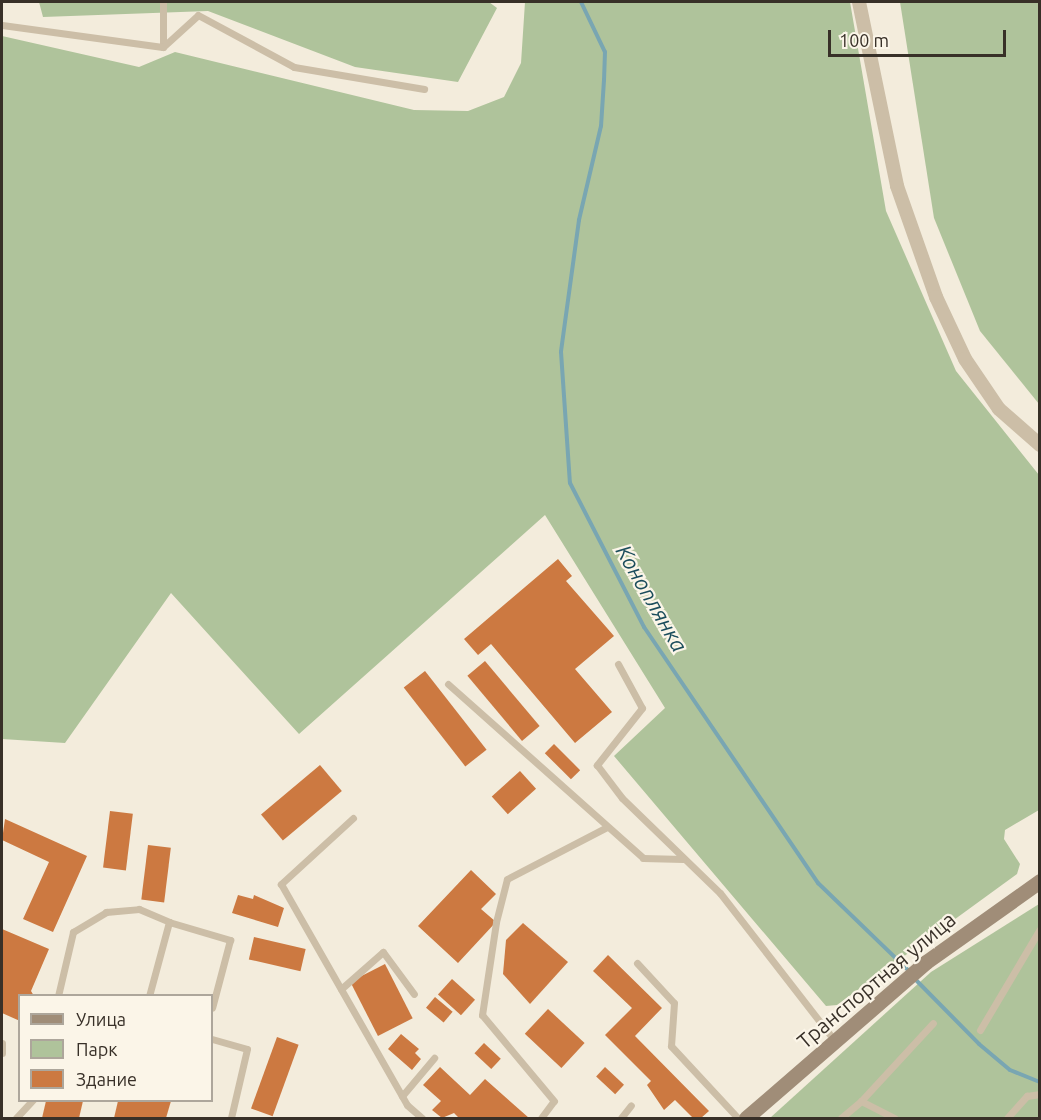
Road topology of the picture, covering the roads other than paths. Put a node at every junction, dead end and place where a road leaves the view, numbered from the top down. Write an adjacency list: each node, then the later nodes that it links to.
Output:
1 (162, 2): 4 (lane)
2 (859, 2): 6 (street)
3 (2, 25): 4 (lane)
4 (163, 47): 5 (lane)
5 (424, 89)
6 (1040, 445)
7 (618, 664): 11 (lane)
8 (448, 684): 10 (lane)
9 (352, 818): 16 (lane)
10 (607, 827): 11 (lane); 36 (lane)
11 (683, 859): 24 (lane)
12 (1040, 881): 24 (main road, Транспортная улица)
13 (169, 922): 17 (lane); 18 (lane); 20 (lane)
14 (1040, 929): 22 (lane)
15 (637, 963): 38 (lane)
16 (341, 988): 19 (lane); 29 (lane)
17 (58, 994)
18 (150, 994)
19 (414, 994)
20 (213, 1004)
21 (933, 1023): 30 (lane)
22 (980, 1030)
23 (213, 1039): 34 (lane)
24 (834, 1040): 39 (main road, Транспортная улица)
25 (2, 1043): 26 (lane)
26 (2, 1053)
27 (435, 1058): 29 (lane)
28 (1040, 1094): 42 (lane)
29 (402, 1096): 35 (lane)
30 (861, 1101): 40 (lane); 41 (lane)
31 (32, 1102): 33 (lane)
32 (631, 1105): 37 (lane)
33 (16, 1119)
34 (231, 1119)
35 (422, 1119)
36 (541, 1119)
37 (621, 1119)
38 (738, 1119)
39 (746, 1119)
40 (841, 1119)
41 (895, 1119)
42 (1007, 1119)

